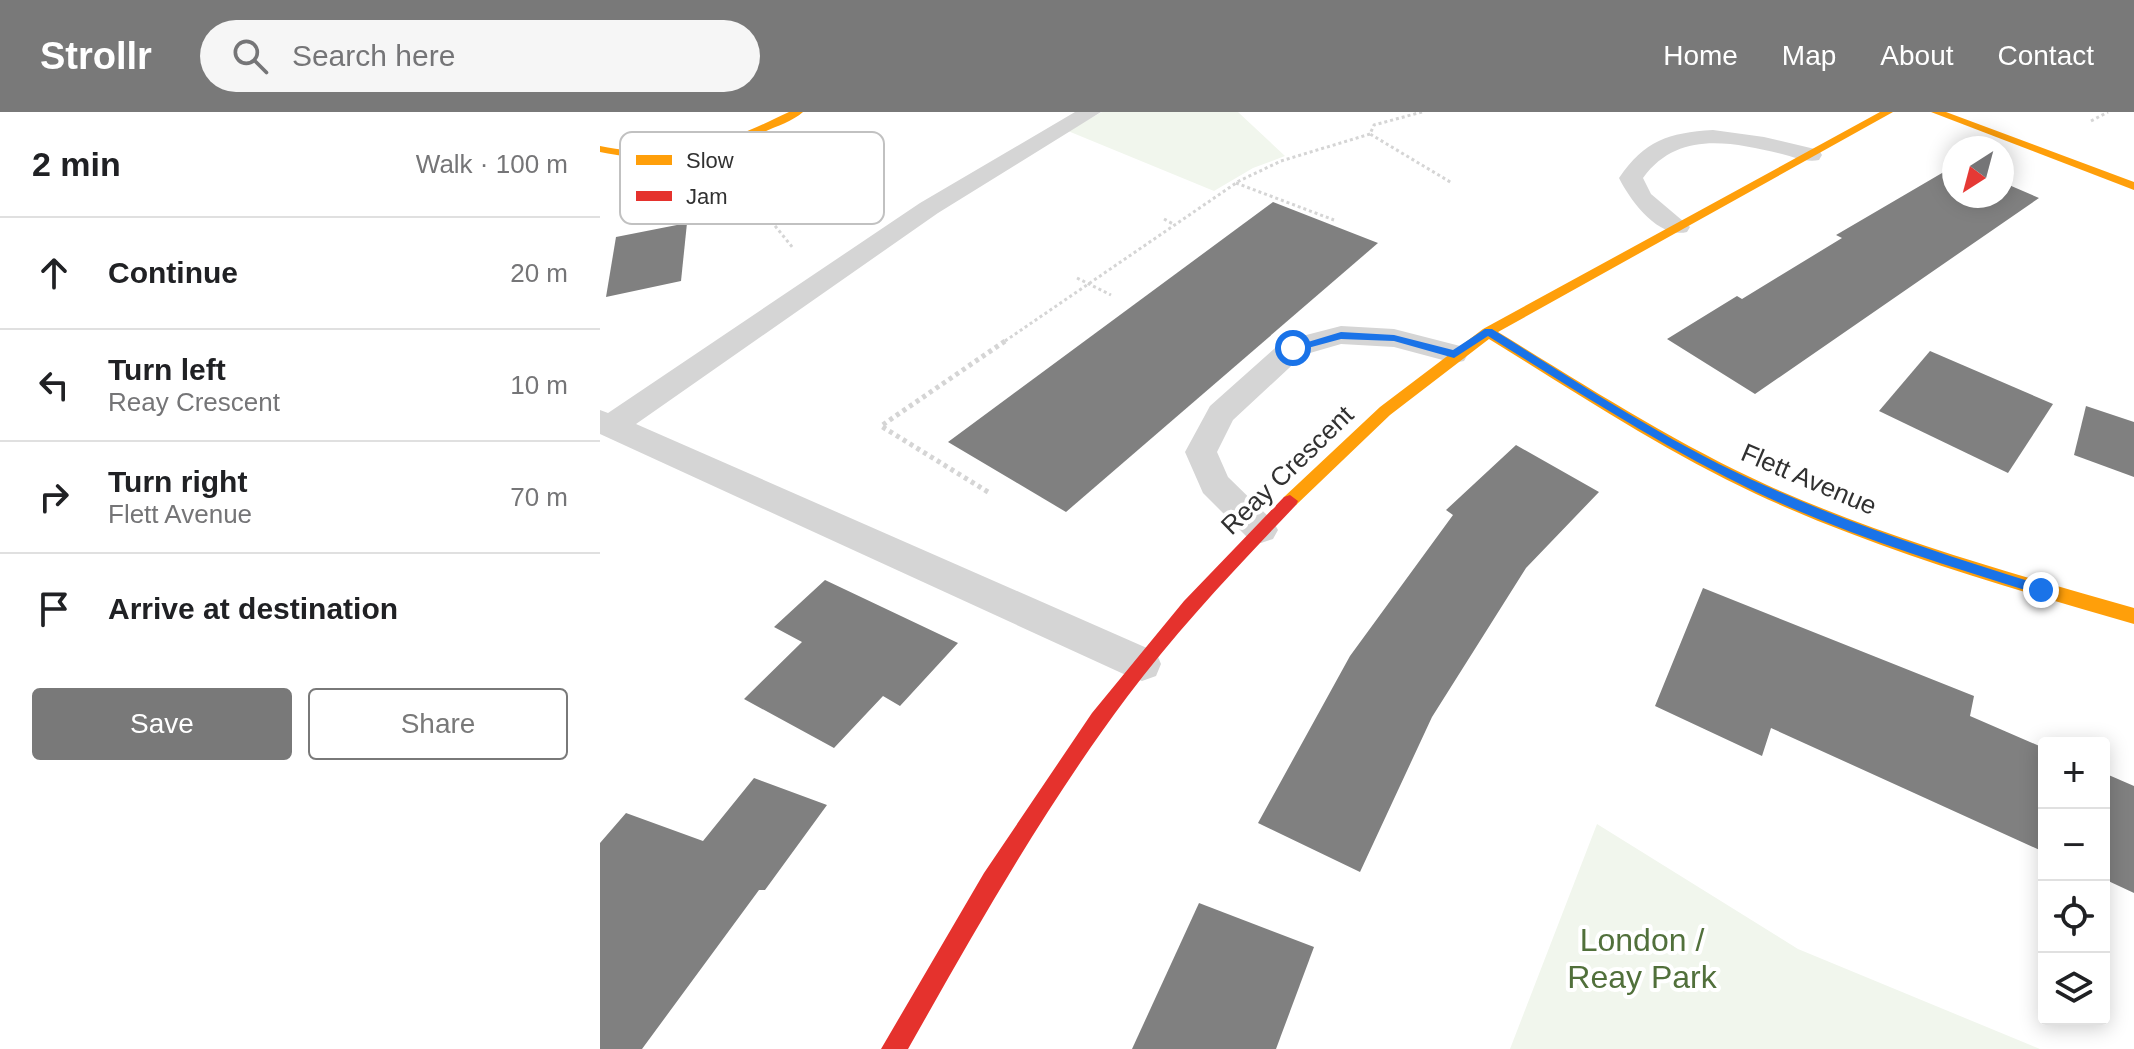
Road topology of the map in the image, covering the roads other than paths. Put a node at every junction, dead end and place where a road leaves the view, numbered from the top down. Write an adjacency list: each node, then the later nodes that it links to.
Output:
1 (798, 112): 5 (street)
2 (1090, 112): 13 (lane)
3 (1888, 112): 7 (street, Reay Crescent)
4 (1936, 112): 9 (street)
5 (754, 132)
6 (600, 149): 8 (street)
7 (1811, 155): 10 (street, Reay Crescent); 10 (lane)
8 (620, 156)
9 (2134, 186)
10 (1678, 227): 11 (street, Reay Crescent)
11 (1488, 332): 12 (street, Reay Crescent); 15 (street, Flett Avenue)
12 (1454, 354): 14 (street, Reay Crescent); 14 (lane)
13 (606, 423): 16 (lane)
14 (1261, 530): 16 (street, Reay Crescent)
15 (2134, 616)
16 (1142, 664): 17 (street, Reay Crescent)
17 (894, 1049)

